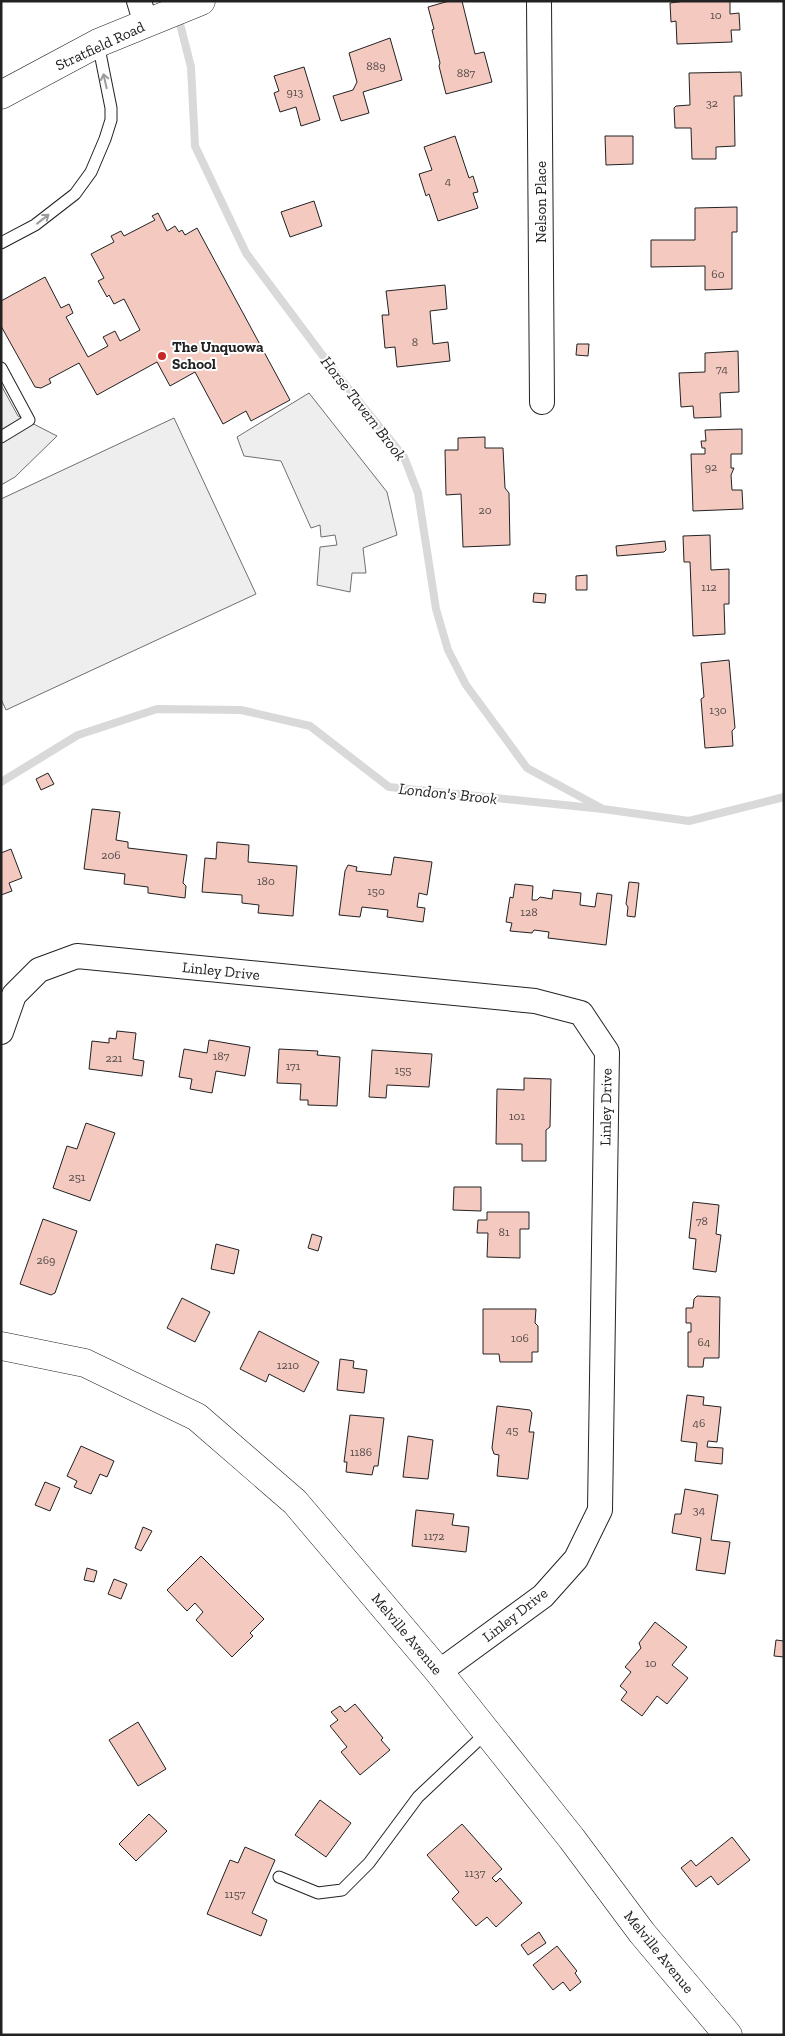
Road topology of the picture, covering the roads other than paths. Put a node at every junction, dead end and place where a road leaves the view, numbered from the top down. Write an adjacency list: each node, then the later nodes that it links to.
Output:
1 (539, 1): 7 (street, Nelson Place)
2 (166, 10): 3 (street, Stratfield Road)
3 (98, 43): 4 (street, Stratfield Road); 5 (lane, one-way to 3)
4 (1, 95)
5 (1, 243)
6 (1, 368): 8 (lane)
7 (542, 402)
8 (1, 437)
9 (1, 1032): 11 (street, Linley Drive)
10 (1, 1346): 11 (street, Melville Avenue)
11 (439, 1672): 12 (street, Melville Avenue)
12 (487, 1732): 13 (lane); 14 (street, Melville Avenue)
13 (279, 1877)
14 (728, 2035)

